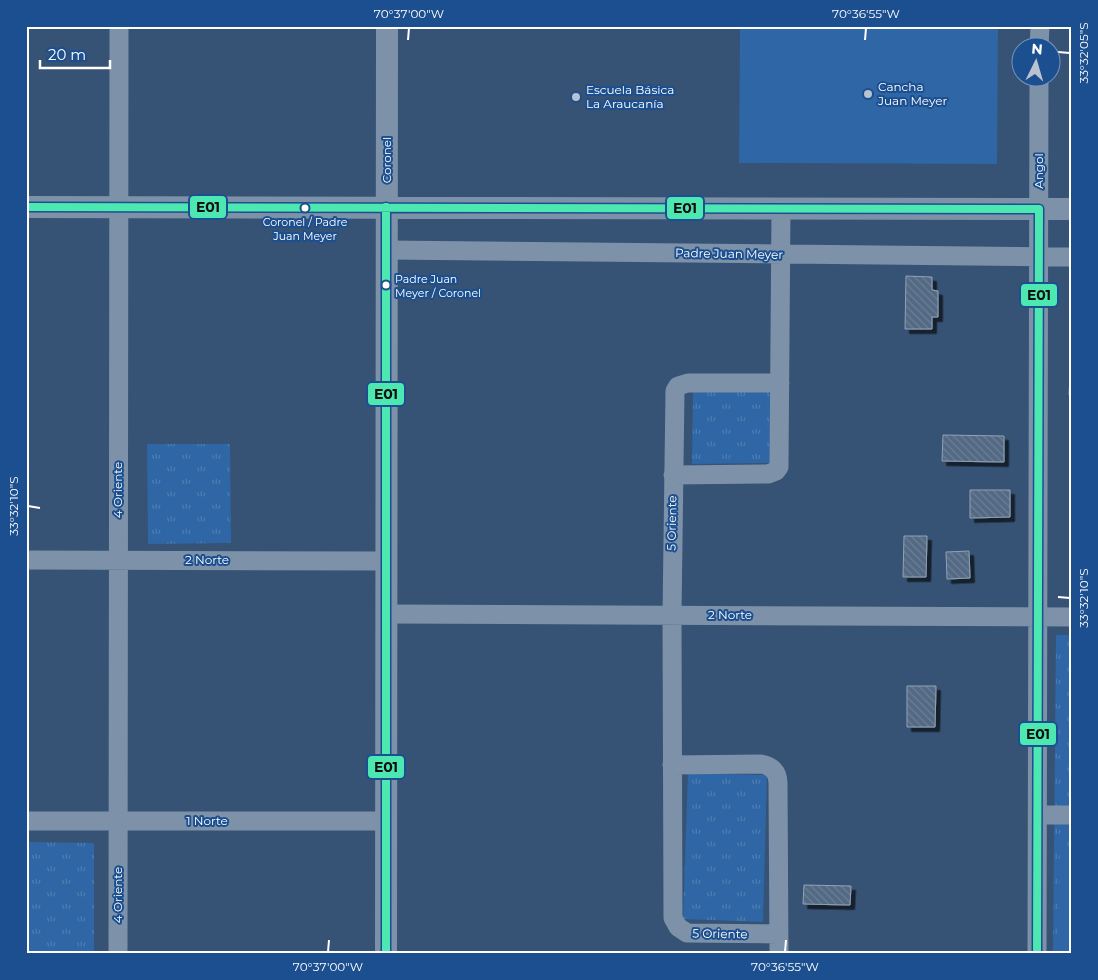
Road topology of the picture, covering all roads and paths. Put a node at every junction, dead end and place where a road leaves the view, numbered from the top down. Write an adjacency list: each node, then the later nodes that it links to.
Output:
1 (119, 26): 5 (street, 4 Oriente)
2 (387, 26): 6 (street, Coronel)
3 (1039, 88): 8 (street, Angol)
4 (26, 207): 5 (street)
5 (118, 207): 6 (street); 17 (street, 4 Oriente)
6 (386, 208): 7 (street); 10 (street, Coronel)
7 (781, 209): 8 (street); 11 (street)
8 (1039, 209): 9 (street); 12 (street, Angol)
9 (1072, 209)
10 (387, 250): 11 (street, Padre Juan Meyer); 18 (street, Coronel)
11 (781, 254): 12 (street, Padre Juan Meyer); 14 (street)
12 (1039, 257): 13 (street, Padre Juan Meyer); 21 (street, Angol)
13 (1072, 257)
14 (780, 383): 15 (street); 15 (street, 5 Oriente)
15 (673, 475): 20 (street, 5 Oriente)
16 (26, 560): 17 (street, 2 Norte)
17 (118, 560): 18 (street, 2 Norte); 27 (street, 4 Oriente)
18 (387, 562): 19 (street, Coronel)
19 (387, 614): 20 (street, 2 Norte); 28 (street, Coronel)
20 (672, 615): 21 (street, 2 Norte); 23 (street, 5 Oriente)
21 (1038, 617): 22 (street, 2 Norte); 24 (street, Angol)
22 (1072, 617)
23 (672, 764): 29 (street, 5 Oriente); 29 (street)
24 (1038, 815): 25 (street); 33 (street, Angol)
25 (1072, 815)
26 (26, 821): 27 (street, 1 Norte)
27 (118, 821): 28 (street, 1 Norte); 30 (street, 4 Oriente)
28 (387, 821): 31 (street, Coronel)
29 (779, 934): 32 (street)
30 (118, 954)
31 (386, 954)
32 (779, 954)
33 (1037, 954)

